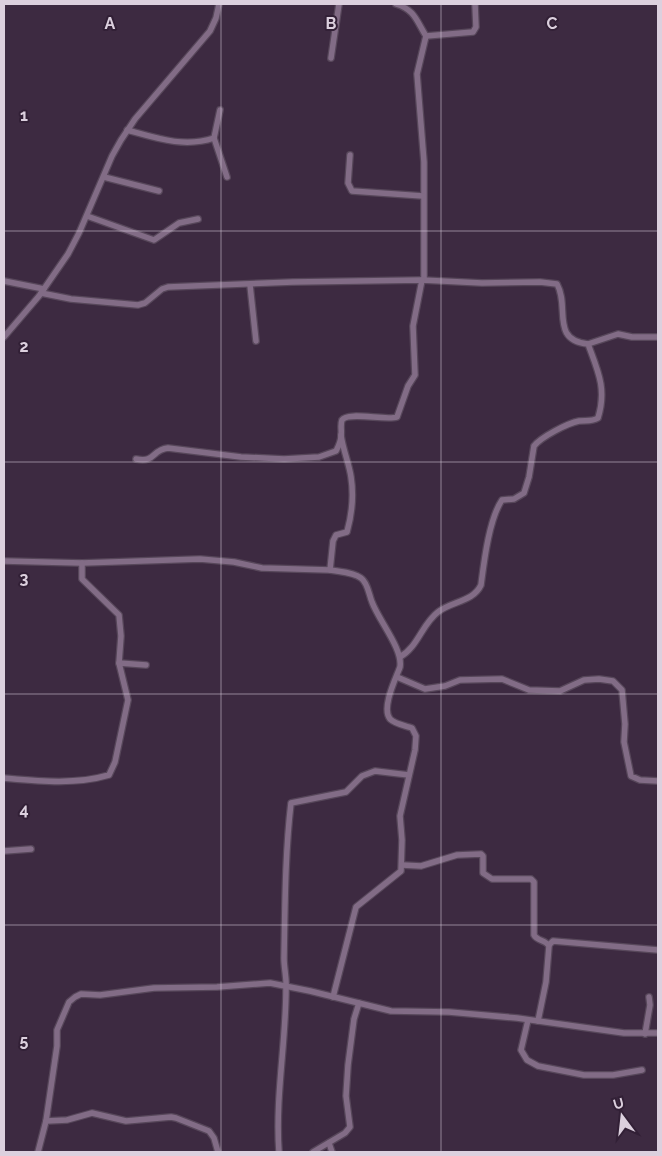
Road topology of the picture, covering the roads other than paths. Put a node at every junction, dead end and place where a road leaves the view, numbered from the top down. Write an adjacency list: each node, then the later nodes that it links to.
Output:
1 (219, 4): 8 (street)
2 (339, 4): 6 (street)
3 (396, 4): 5 (street)
4 (475, 4): 5 (street)
5 (426, 36): 14 (street)
6 (331, 58)
7 (220, 110): 9 (street)
8 (127, 130): 9 (street); 11 (street)
9 (214, 138): 12 (street)
10 (350, 155): 14 (street)
11 (104, 177): 13 (street); 15 (street)
12 (227, 177)
13 (159, 191)
14 (423, 196): 17 (street)
15 (87, 216): 16 (street); 20 (street)
16 (198, 219)
17 (423, 280): 19 (street); 24 (street); 25 (street)
18 (4, 281): 20 (street)
19 (250, 284): 20 (street); 23 (street)
20 (42, 291): 21 (street)
21 (4, 337)
22 (658, 337): 24 (street)
23 (256, 341)
24 (588, 344): 30 (street)
25 (341, 435): 26 (street); 29 (street)
26 (136, 459)
27 (4, 561): 28 (street)
28 (82, 563): 29 (street); 31 (street)
29 (330, 570): 30 (street)
30 (400, 657): 33 (street)
31 (119, 663): 32 (street); 35 (street)
32 (146, 665)
33 (396, 677): 34 (street); 36 (street)
34 (410, 775): 39 (street); 42 (street)
35 (4, 778)
36 (658, 781)
37 (31, 849): 38 (street)
38 (4, 850)
39 (402, 865): 40 (street); 43 (street)
40 (548, 945): 41 (street); 47 (street)
41 (658, 950)
42 (287, 986): 43 (street); 51 (street); 55 (street)
43 (333, 997): 45 (street)
44 (649, 998): 49 (street)
45 (359, 1003): 46 (street); 52 (street)
46 (528, 1020): 47 (street); 50 (street)
47 (538, 1021): 49 (street)
48 (658, 1033): 49 (street)
49 (645, 1034)
50 (642, 1070)
51 (46, 1121): 53 (street); 54 (street)
52 (329, 1143): 56 (street); 57 (street)
53 (38, 1152)
54 (218, 1152)
55 (279, 1152)
56 (313, 1152)
57 (332, 1152)

